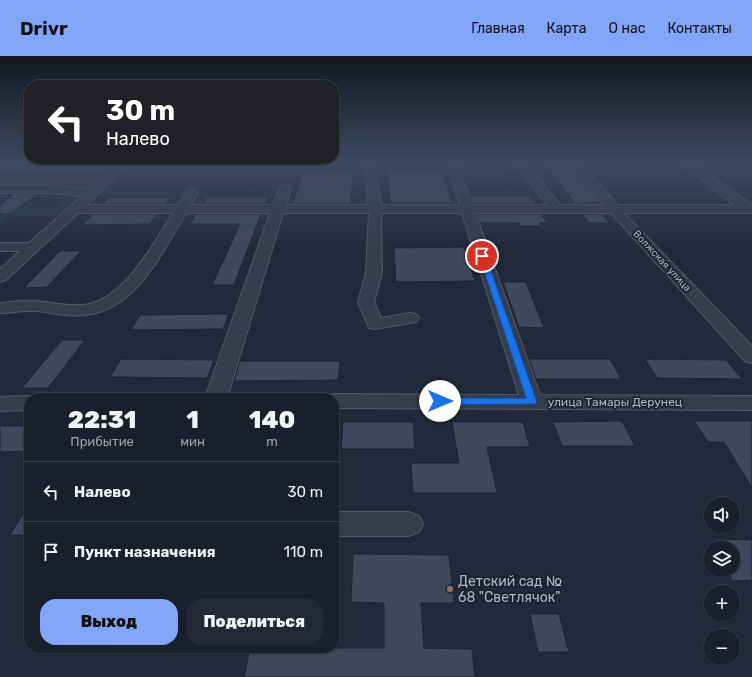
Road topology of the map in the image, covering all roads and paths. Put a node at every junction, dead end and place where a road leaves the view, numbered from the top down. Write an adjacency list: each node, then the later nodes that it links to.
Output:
1 (82, 192): 8 (street)
2 (284, 192): 14 (street)
3 (372, 192): 15 (street)
4 (461, 192): 16 (street)
5 (542, 192): 10 (street)
6 (599, 192): 11 (street, Волжская улица)
7 (726, 192): 17 (street)
8 (93, 193): 12 (street)
9 (192, 193): 13 (street)
10 (556, 208): 11 (street); 16 (street)
11 (613, 208): 17 (street); 23 (street, Волжская улица)
12 (76, 209): 13 (street); 19 (street)
13 (183, 209): 14 (street); 21 (street)
14 (279, 209): 15 (street); 24 (street)
15 (375, 209): 16 (street); 22 (street)
16 (467, 209): 26 (street)
17 (750, 209)
18 (0, 247): 19 (street)
19 (34, 247): 20 (street)
20 (0, 277)
21 (0, 308)
22 (410, 318)
23 (752, 358)
24 (218, 393)
25 (339, 401): 26 (street, улица Тамары Дерунец)
26 (532, 402): 28 (street, улица Тамары Дерунец)
27 (24, 403): 29 (street)
28 (752, 403)
29 (0, 404)
30 (339, 524): 31 (street)
31 (409, 524)

